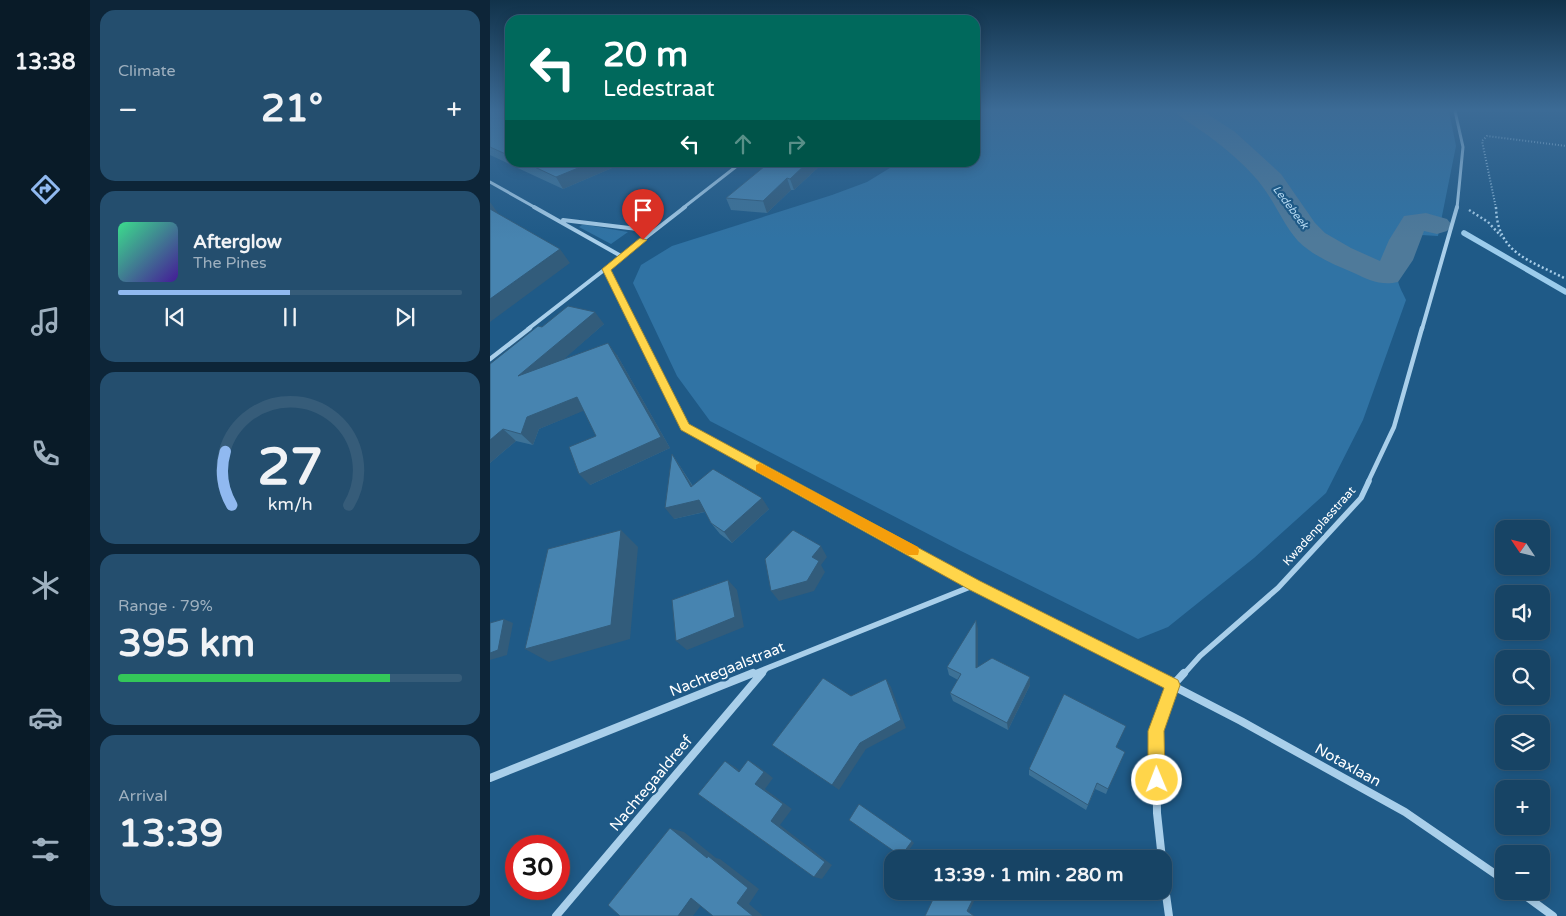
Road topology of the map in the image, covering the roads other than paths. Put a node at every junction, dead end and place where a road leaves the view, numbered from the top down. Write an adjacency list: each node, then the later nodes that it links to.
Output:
1 (1462, 154): 11 (street, Kwadenplasstraat)
2 (736, 167): 5 (street)
3 (490, 182): 4 (street)
4 (560, 220): 5 (street); 6 (street)
5 (654, 231): 6 (street)
6 (621, 256): 7 (street)
7 (606, 269): 8 (street); 9 (street, Notaxlaan)
8 (490, 360)
9 (975, 585): 10 (street, Nachtegaalstraat); 11 (street, Notaxlaan)
10 (767, 668): 12 (street, Nachtegaalstraat); 17 (street, Nachtegaaldreef)
11 (1173, 685): 13 (street, Kwadenplasstraat); 14 (street, Notaxlaan)
12 (490, 778)
13 (1161, 850)
14 (1495, 874)
15 (1167, 900): 18 (street)
16 (1531, 900): 19 (street)
17 (556, 916)
18 (1169, 916)
19 (1553, 916)

